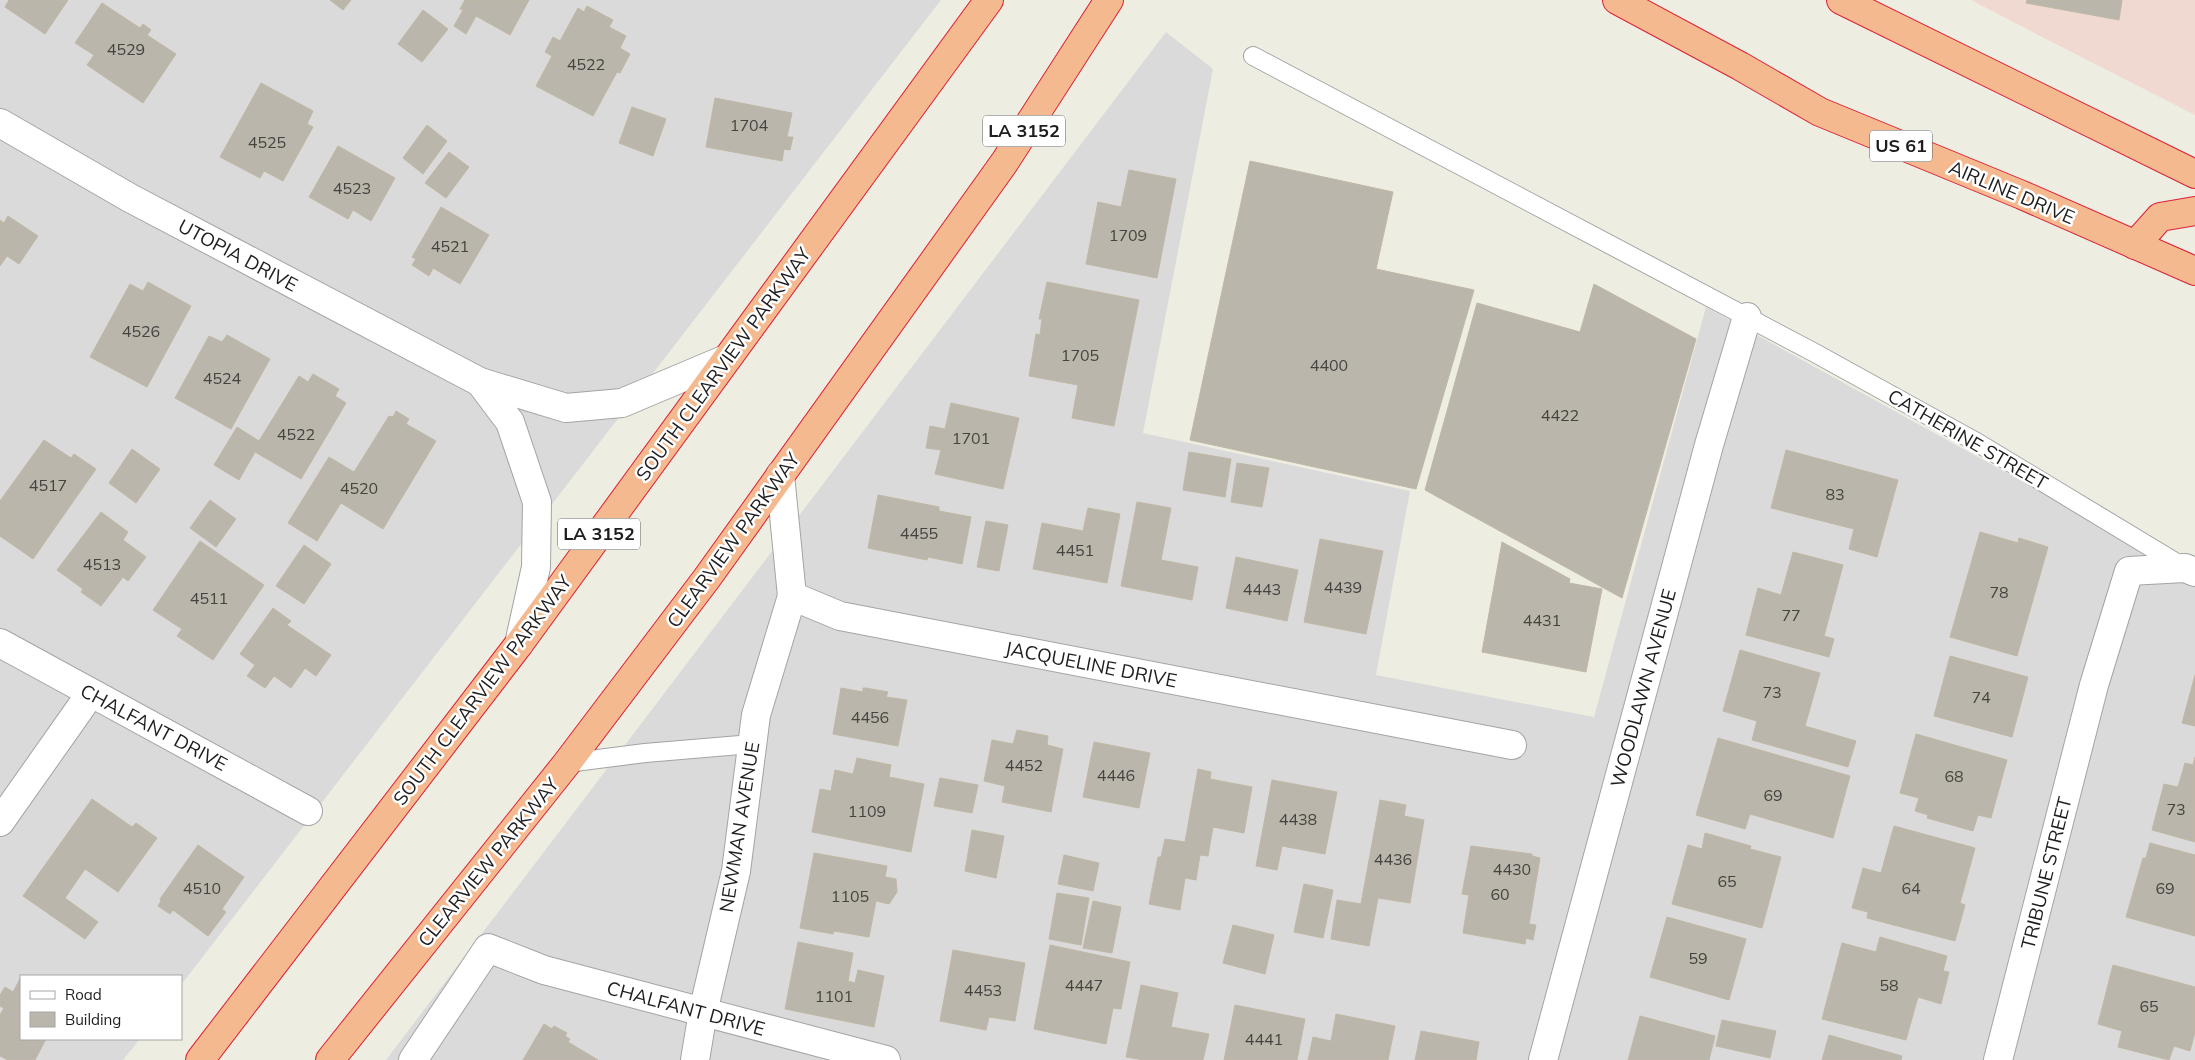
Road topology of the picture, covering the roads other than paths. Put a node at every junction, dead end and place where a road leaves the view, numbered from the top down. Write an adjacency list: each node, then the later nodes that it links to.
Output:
1 (989, 0): 12 (highway, SOUTH CLEARVIEW PARKWAY / LA 3152)
2 (1109, 0): 14 (highway, CLEARVIEW PARKWAY / LA 3152)
3 (1617, 0): 9 (highway, AIRLINE DRIVE / US 61)
4 (1848, 2): 7 (highway)
5 (1253, 56): 11 (lane, CATHERINE STREET)
6 (0, 123): 13 (street, UTOPIA DRIVE)
7 (2195, 174)
8 (2195, 212): 9 (highway)
9 (2135, 245): 10 (highway, AIRLINE DRIVE / US 61)
10 (2195, 271)
11 (1747, 317): 15 (lane, CATHERINE STREET); 31 (street, WOODLAWN AVENUE)
12 (726, 359): 13 (street, UTOPIA DRIVE); 18 (highway, SOUTH CLEARVIEW PARKWAY / LA 3152)
13 (480, 382): 18 (street, UTOPIA DRIVE)
14 (780, 475): 16 (street); 22 (highway, CLEARVIEW PARKWAY / LA 3152)
15 (2190, 570): 32 (street, TRIBUNE STREET)
16 (792, 596): 20 (street, NEWMAN AVENUE); 21 (street, JACQUELINE DRIVE)
17 (0, 643): 19 (street, CHALFANT DRIVE)
18 (520, 644): 26 (highway, SOUTH CLEARVIEW PARKWAY / LA 3152)
19 (92, 693): 23 (street, CHALFANT DRIVE); 24 (street)
20 (752, 744): 22 (lane); 25 (street, NEWMAN AVENUE)
21 (1512, 745)
22 (567, 763): 27 (highway, CLEARVIEW PARKWAY / LA 3152)
23 (308, 811)
24 (0, 822)
25 (702, 1012): 28 (street, CHALFANT DRIVE); 29 (street, NEWMAN AVENUE); 30 (street, CHALFANT DRIVE)
26 (200, 1060)
27 (330, 1060)
28 (414, 1060)
29 (695, 1060)
30 (886, 1060)
31 (1543, 1060)
32 (1998, 1060)

